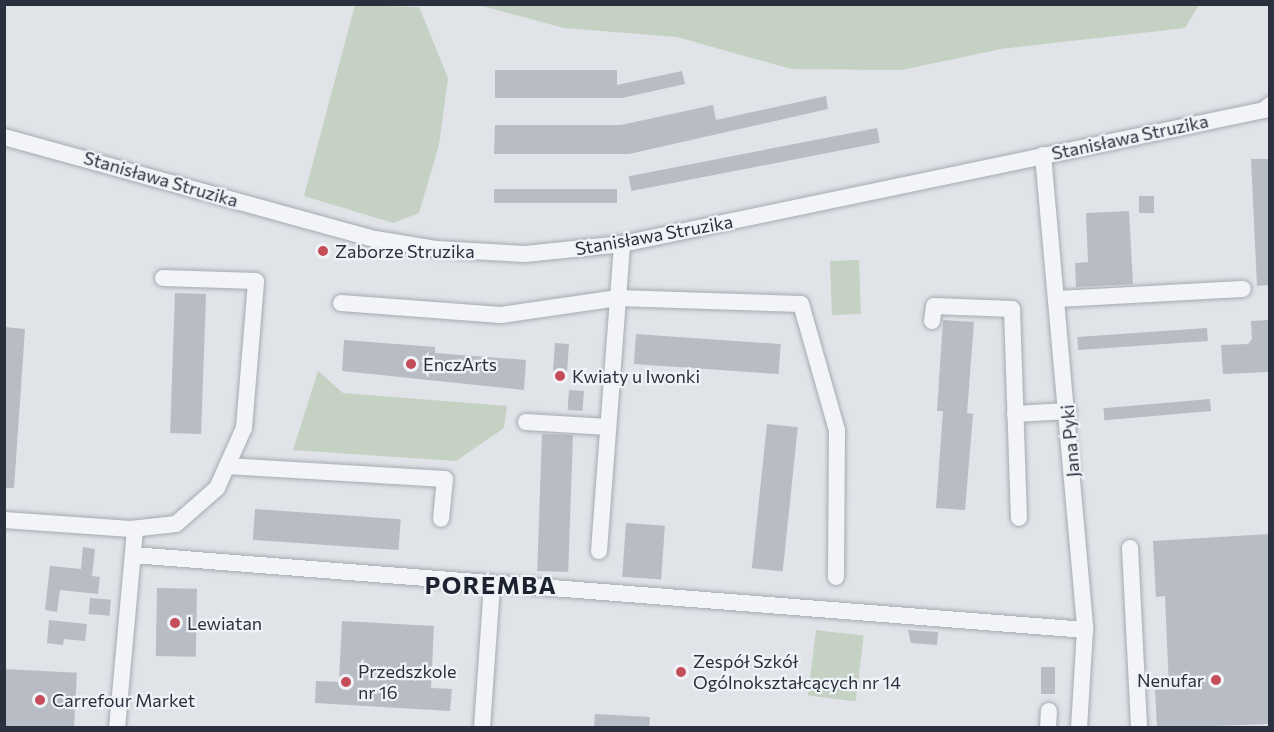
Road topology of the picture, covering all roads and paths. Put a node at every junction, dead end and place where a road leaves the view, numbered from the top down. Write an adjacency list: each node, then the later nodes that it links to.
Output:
1 (1269, 105): 3 (street, Stanisława Struzika)
2 (4, 136): 4 (street, Stanisława Struzika)
3 (1043, 155): 4 (street, Stanisława Struzika); 8 (street, Jana Pyki)
4 (622, 244): 7 (street)
5 (162, 278): 15 (street)
6 (1243, 289): 8 (street)
7 (618, 298): 9 (street); 14 (street); 23 (street)
8 (1057, 299): 11 (street, Jana Pyki)
9 (341, 303)
10 (932, 321): 12 (street)
11 (1068, 411): 12 (street); 25 (street, Jana Pyki)
12 (1015, 414): 16 (street)
13 (526, 422): 14 (street)
14 (608, 427): 21 (street)
15 (227, 466): 17 (street); 19 (street)
16 (1019, 518)
17 (441, 519)
18 (4, 520): 19 (street)
19 (135, 529): 22 (street)
20 (1130, 548): 29 (street)
21 (599, 551)
22 (133, 555): 24 (street); 26 (street)
23 (836, 577)
24 (492, 585): 25 (street); 27 (street)
25 (1085, 630): 28 (street, Jana Pyki)
26 (117, 728)
27 (482, 728)
28 (1079, 728)
29 (1139, 728)

